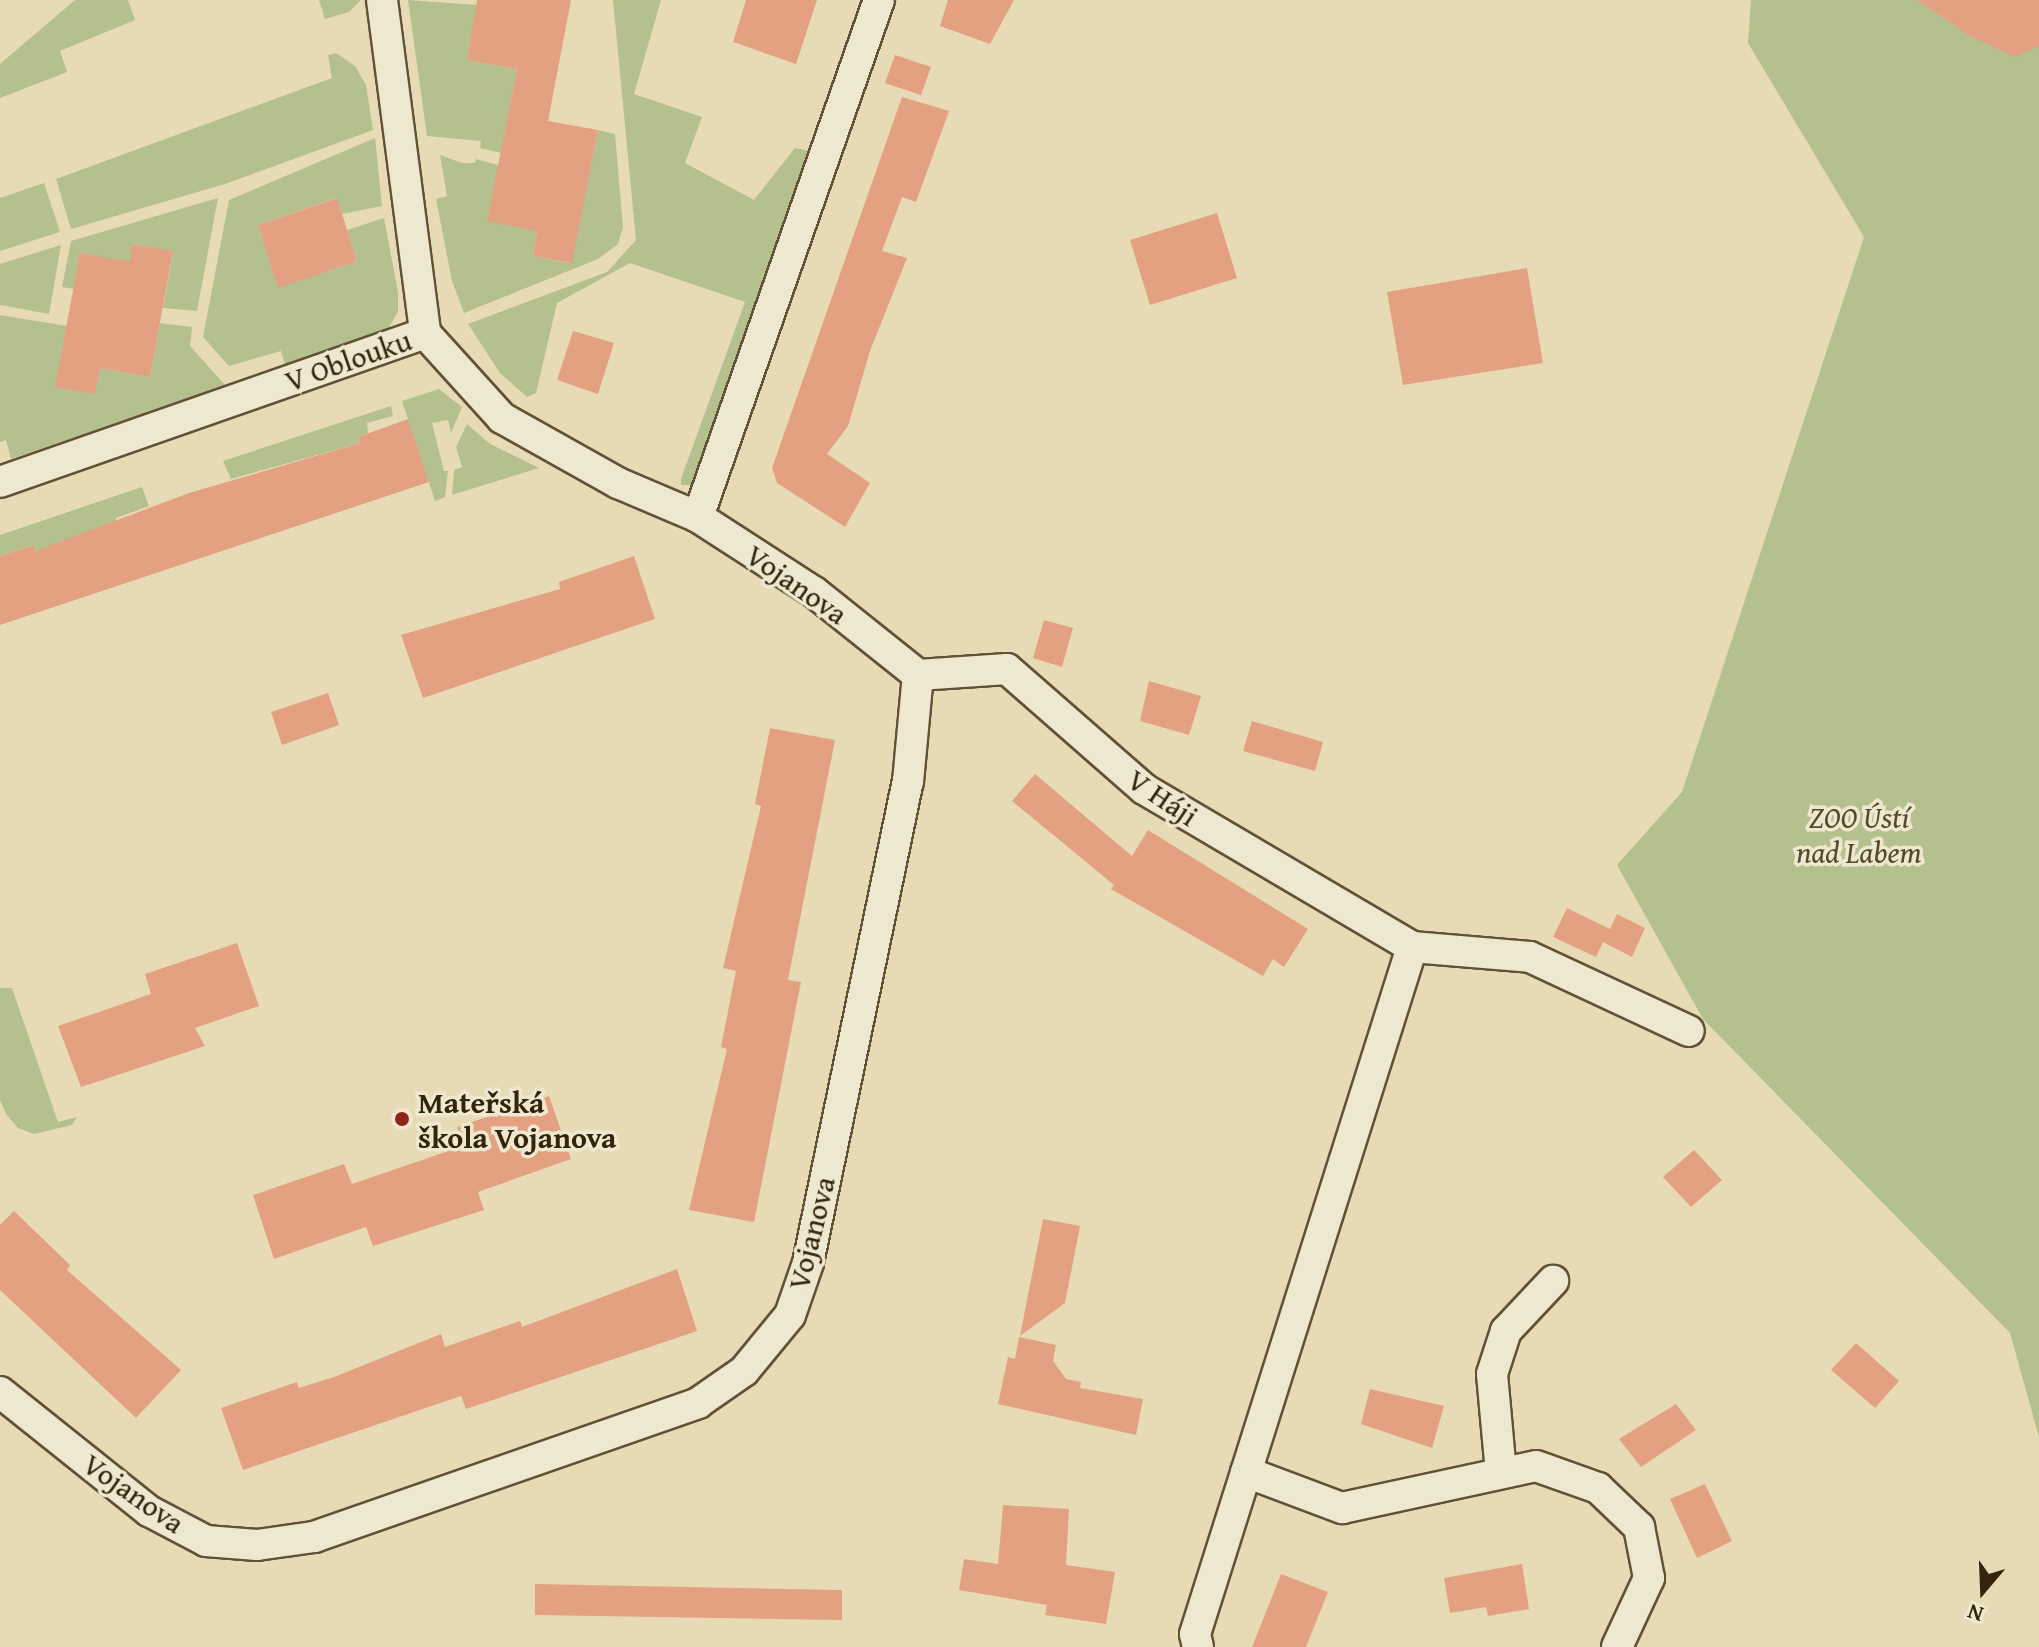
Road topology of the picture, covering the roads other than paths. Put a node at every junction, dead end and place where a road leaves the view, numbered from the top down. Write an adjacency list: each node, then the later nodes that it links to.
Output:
1 (382, 0): 3 (street, V Oblouku)
2 (879, 0): 5 (street)
3 (425, 333): 4 (street, V Oblouku); 5 (street, Vojanova)
4 (0, 482)
5 (698, 517): 6 (street, Vojanova)
6 (918, 675): 7 (street, V Háji); 10 (street, Vojanova)
7 (1412, 947): 8 (street, V Háji); 11 (street)
8 (1689, 1031)
9 (1553, 1281): 12 (street)
10 (0, 1392)
11 (1246, 1472): 12 (street); 13 (street)
12 (1501, 1473): 14 (street)
13 (1198, 1647)
14 (1617, 1647)

